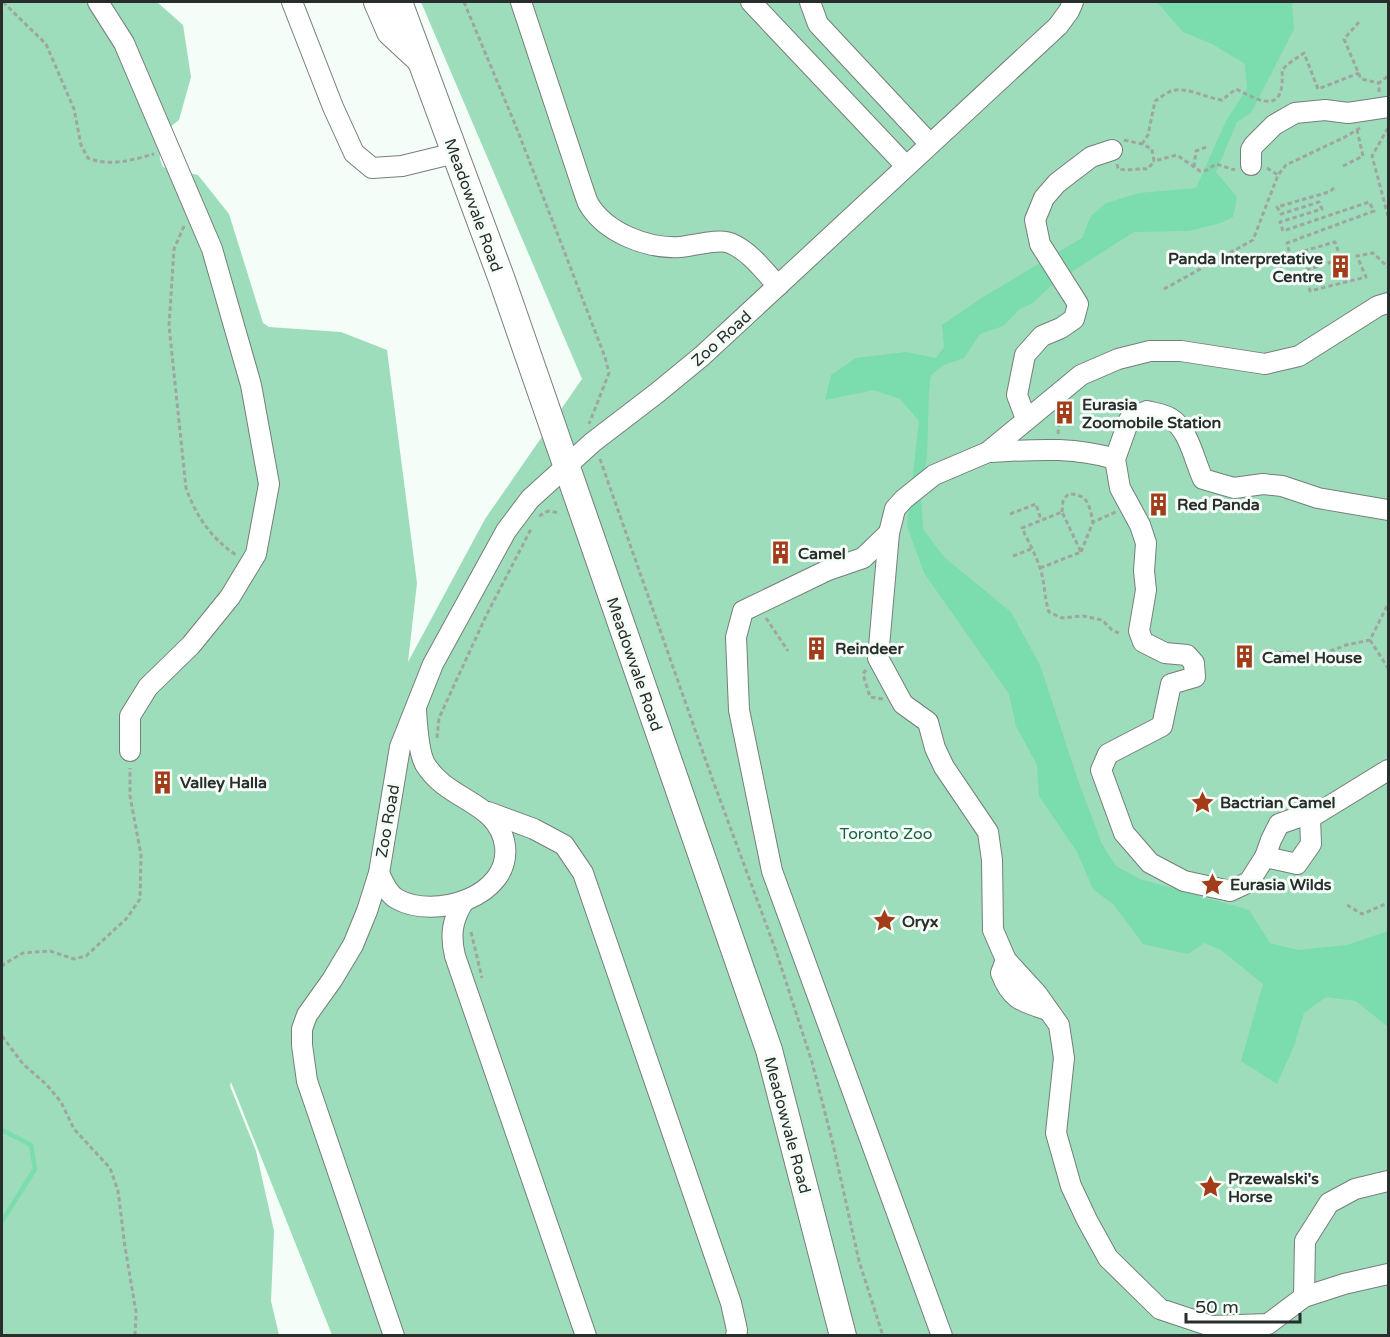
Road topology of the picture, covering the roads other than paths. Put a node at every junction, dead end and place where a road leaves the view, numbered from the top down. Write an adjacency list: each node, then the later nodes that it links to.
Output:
1 (98, 2): 23 (street)
2 (292, 2): 11 (street)
3 (520, 2): 14 (street)
4 (751, 2): 13 (street)
5 (810, 2): 9 (street)
6 (1073, 2): 9 (street, Zoo Road)
7 (394, 3): 11 (main road, Meadowvale Road)
8 (1385, 108): 12 (street)
9 (930, 144): 13 (street, Zoo Road)
10 (1112, 150): 16 (street)
11 (455, 153): 19 (main road, Meadowvale Road)
12 (1251, 165)
13 (906, 166): 14 (street, Zoo Road)
14 (778, 286): 19 (street, Zoo Road)
15 (1389, 303): 16 (street)
16 (1026, 419): 17 (street)
17 (988, 452): 18 (street); 21 (street)
18 (1115, 459): 20 (street); 27 (street)
19 (567, 466): 22 (street, Zoo Road); 36 (main road, Meadowvale Road)
20 (1389, 510)
21 (889, 533): 32 (street); 37 (street)
22 (415, 707): 25 (street, Zoo Road); 28 (street, Zoo Road)
23 (130, 751)
24 (1389, 770): 26 (street)
25 (488, 812): 29 (street, Zoo Road); 35 (street)
26 (1310, 818): 27 (street); 27 (street)
27 (1265, 857)
28 (379, 873): 29 (street, Zoo Road); 33 (street)
29 (464, 902): 34 (street)
30 (1389, 1181): 32 (street)
31 (1389, 1274): 32 (street)
32 (1304, 1297)
33 (394, 1335)
34 (586, 1335)
35 (736, 1335)
36 (843, 1335)
37 (942, 1335)

